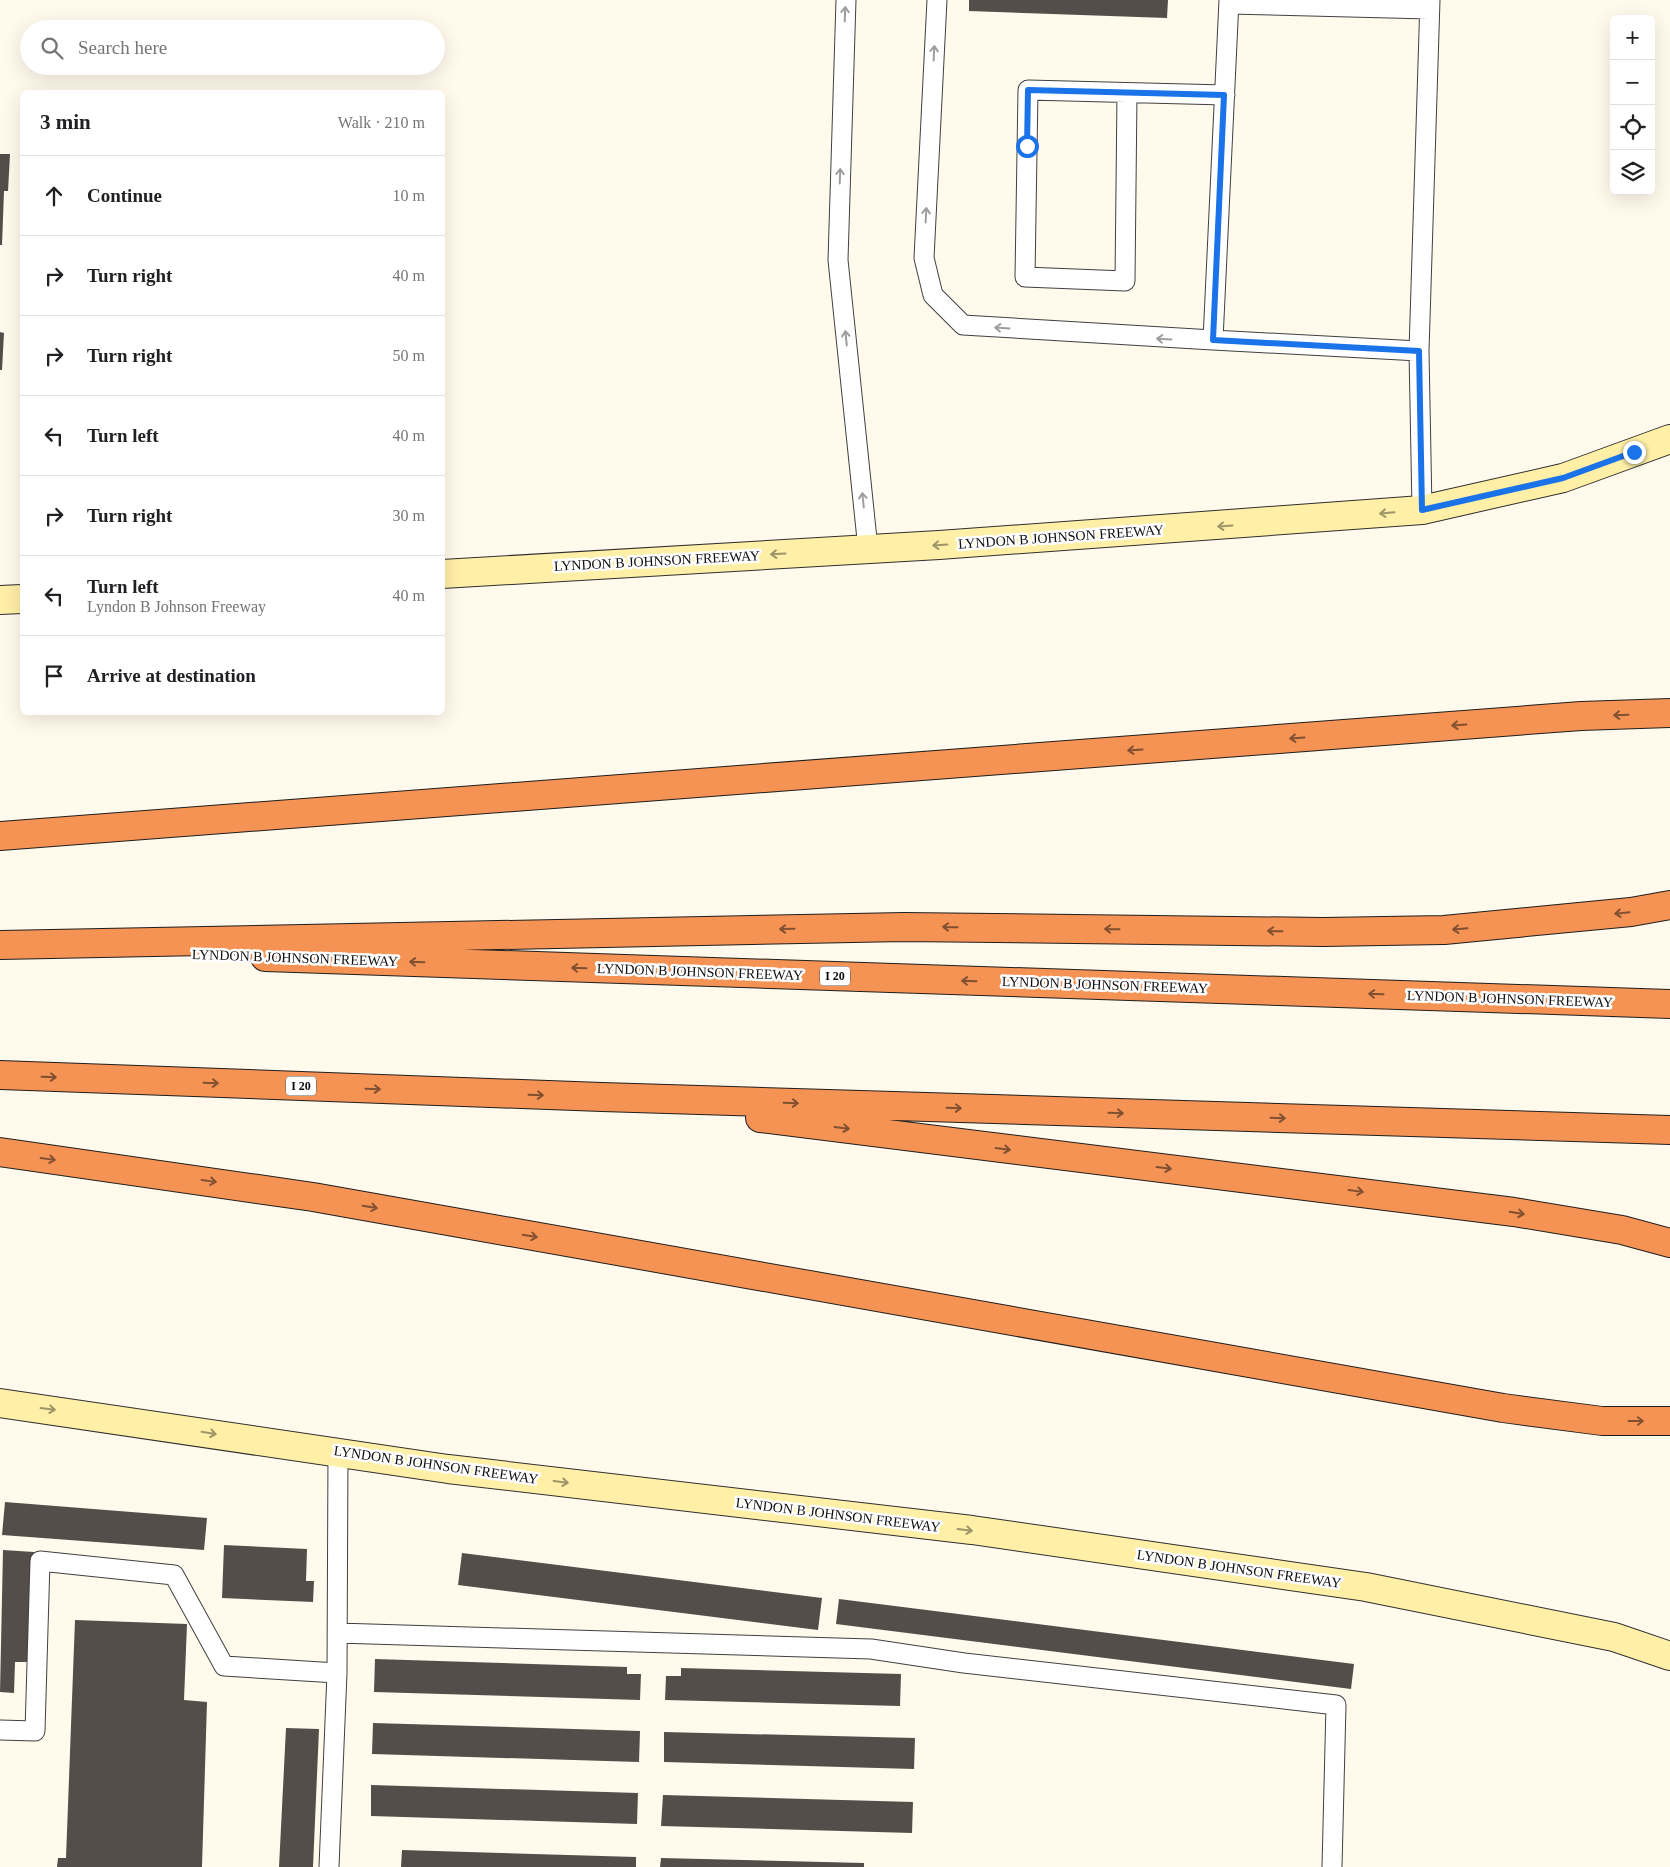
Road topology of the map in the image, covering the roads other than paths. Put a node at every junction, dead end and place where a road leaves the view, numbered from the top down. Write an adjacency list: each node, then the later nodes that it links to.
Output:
1 (846, 0): 11 (lane, one-way to 1)
2 (937, 0): 7 (lane, one-way to 2)
3 (1229, 2): 4 (lane); 6 (lane)
4 (1430, 5): 8 (lane)
5 (1127, 93): 5 (lane); 6 (lane)
6 (1224, 95): 7 (lane)
7 (1213, 340): 8 (lane)
8 (1419, 351): 10 (lane)
9 (1670, 439): 10 (main road, LYNDON B JOHNSON FREEWAY)
10 (1422, 510): 11 (main road, LYNDON B JOHNSON FREEWAY, one-way to 11)
11 (868, 549): 12 (main road, LYNDON B JOHNSON FREEWAY, one-way to 12)
12 (445, 574)
13 (20, 599): 14 (main road)
14 (0, 600)
15 (1670, 713): 16 (highway, one-way to 16)
16 (0, 836)
17 (1670, 905): 18 (highway, one-way to 18)
18 (0, 947): 19 (highway, LYNDON B JOHNSON FREEWAY / I 20, one-way to 18)
19 (1670, 1004)
20 (0, 1075): 21 (highway, I 20, one-way to 21)
21 (602, 1097): 22 (highway, I 20, one-way to 22); 24 (highway, one-way to 24)
22 (1670, 1130)
23 (0, 1152): 26 (highway, one-way to 26)
24 (1670, 1242)
25 (0, 1403): 27 (main road, LYNDON B JOHNSON FREEWAY, one-way to 27)
26 (1670, 1421)
27 (338, 1452): 28 (lane); 29 (main road, LYNDON B JOHNSON FREEWAY, one-way to 29)
28 (337, 1633): 30 (lane); 33 (lane)
29 (1670, 1656)
30 (337, 1674): 31 (lane); 32 (lane)
31 (0, 1730)
32 (329, 1867)
33 (1332, 1867)

